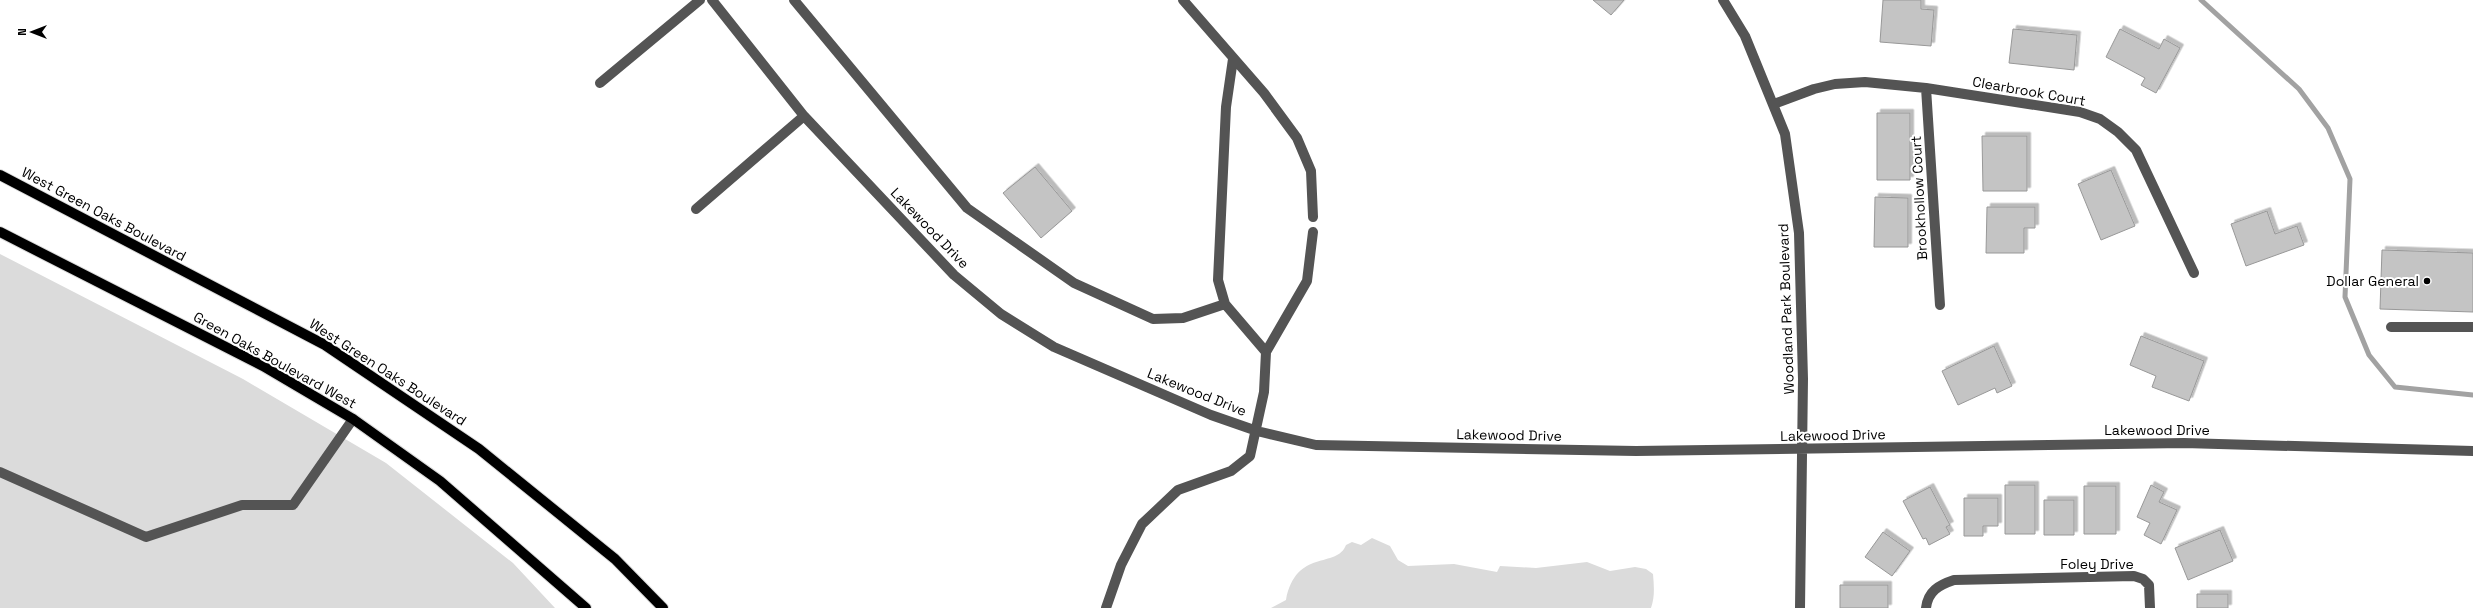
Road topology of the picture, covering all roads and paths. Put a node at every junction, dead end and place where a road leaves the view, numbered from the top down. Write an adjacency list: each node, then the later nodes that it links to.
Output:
1 (700, 0): 7 (street)
2 (712, 0): 10 (street, Lakewood Drive)
3 (794, 0): 17 (street)
4 (1183, 0): 6 (street)
5 (1723, 0): 9 (street, Woodland Park Boulevard)
6 (1234, 59): 13 (street); 17 (street)
7 (600, 83)
8 (1926, 88): 9 (street, Clearbrook Court); 16 (street, Clearbrook Court); 18 (street, Brookhollow Court)
9 (1774, 104): 24 (street, Woodland Park Boulevard)
10 (804, 116): 12 (street); 23 (street, Lakewood Drive)
11 (0, 175): 28 (main road, West Green Oaks Boulevard)
12 (696, 209)
13 (1313, 217)
14 (0, 232): 22 (main road, Green Oaks Boulevard West)
15 (1313, 232): 21 (street)
16 (2194, 273)
17 (1225, 304): 21 (street)
18 (1940, 305)
19 (2391, 327): 20 (street)
20 (2473, 327)
21 (1266, 352): 23 (street)
22 (353, 419): 26 (street); 27 (main road, Green Oaks Boulevard West)
23 (1256, 431): 24 (street, Lakewood Drive); 29 (street)
24 (1802, 450): 25 (street, Lakewood Drive); 30 (street, Woodland Park Boulevard)
25 (2473, 451)
26 (0, 472)
27 (586, 608)
28 (663, 608)
29 (1106, 608)
30 (1800, 608)
31 (1926, 608): 32 (street, Foley Drive)
32 (2150, 608)

